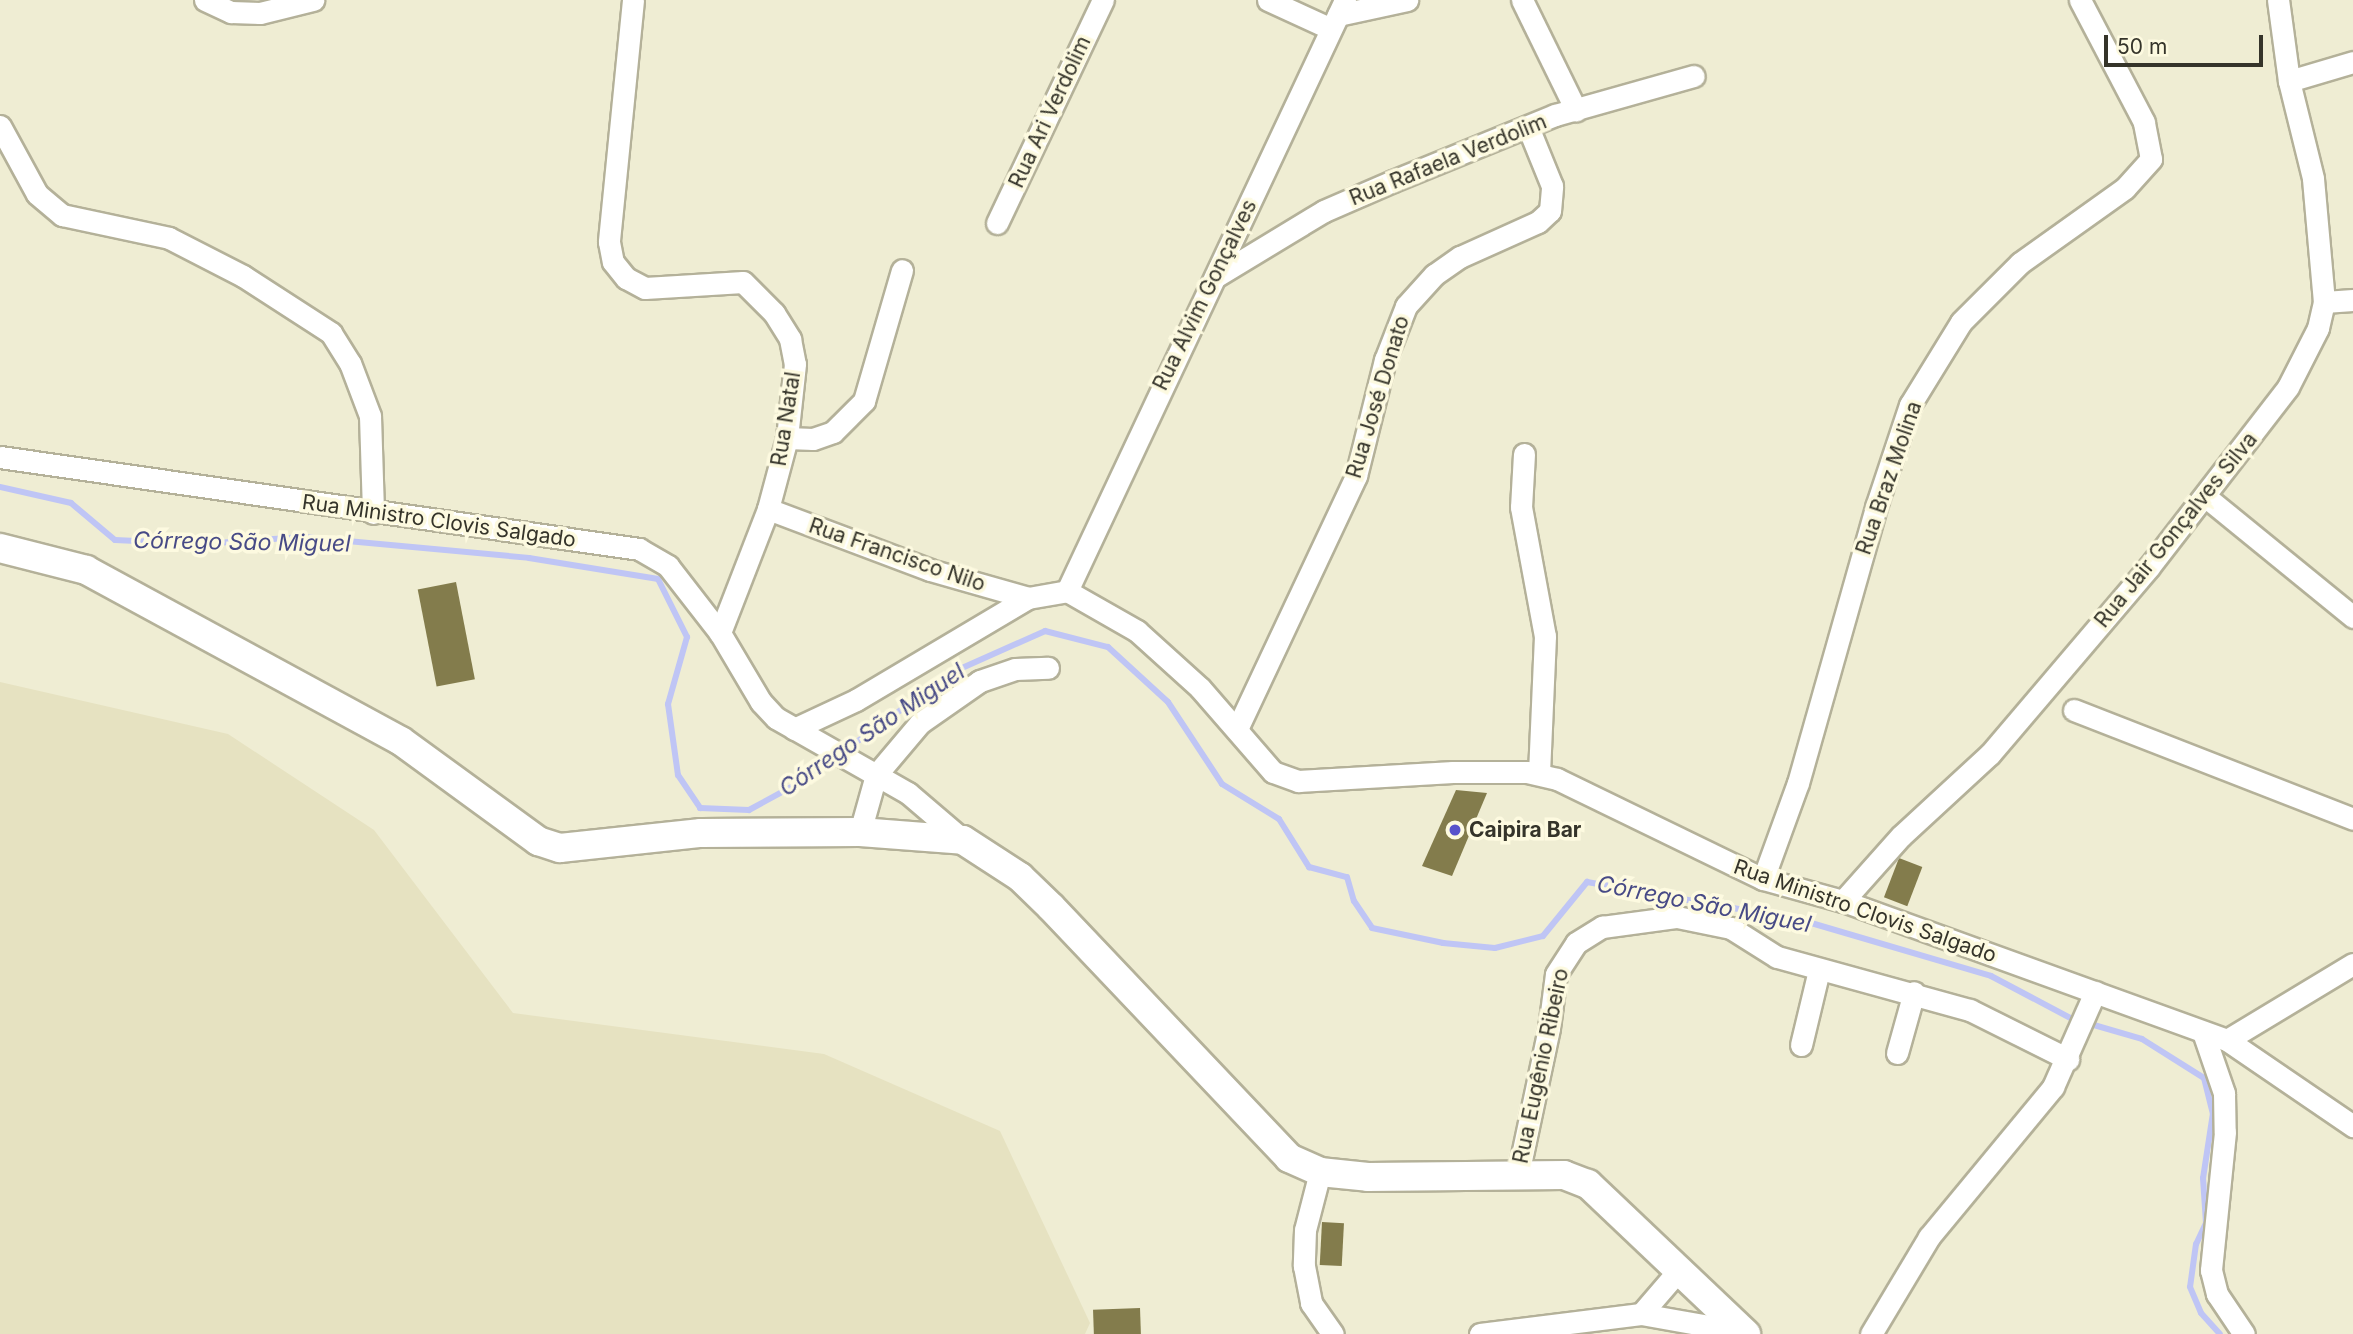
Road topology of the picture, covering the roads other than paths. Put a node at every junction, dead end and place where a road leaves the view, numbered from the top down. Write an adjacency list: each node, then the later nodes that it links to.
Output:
1 (205, 0): 2 (street)
2 (313, 0)
3 (633, 0): 22 (street, Rua Natal)
4 (1103, 0): 17 (street, Rua Ari Verdolim)
5 (1268, 0): 10 (street)
6 (1407, 0): 10 (street)
7 (1521, 0): 14 (street)
8 (2080, 0): 42 (street, Rua Braz Molina)
9 (2278, 0): 13 (street, Rua Jair Gonçalves Silva)
10 (1338, 15): 19 (street, Rua Alvim Gonçalves)
11 (2353, 62): 13 (street)
12 (1695, 76): 14 (street, Rua Rafaela Verdolim)
13 (2289, 81): 21 (street, Rua Jair Gonçalves Silva)
14 (1576, 110): 16 (street, Rua Rafaela Verdolim)
15 (0, 126): 27 (street)
16 (1528, 127): 19 (street, Rua Rafaela Verdolim); 35 (street, Rua José Donato)
17 (997, 223)
18 (902, 270): 22 (street)
19 (1216, 277): 29 (street, Rua Alvim Gonçalves)
20 (2353, 300): 21 (street)
21 (2324, 302): 25 (street, Rua Jair Gonçalves Silva)
22 (787, 438): 26 (street, Rua Natal)
23 (1524, 454): 38 (street)
24 (0, 457): 27 (street, Rua Ministro Clovis Salgado)
25 (2206, 497): 31 (street); 43 (street, Rua Jair Gonçalves Silva)
26 (768, 509): 30 (street, Rua Francisco Nilo); 32 (street, Rua Natal)
27 (373, 513): 32 (street, Rua Ministro Clovis Salgado)
28 (0, 548): 40 (main road)
29 (1067, 591): 30 (street); 35 (street, Rua Ministro Clovis Salgado)
30 (1027, 598): 36 (street)
31 (2353, 617)
32 (720, 633): 36 (street, Rua Ministro Clovis Salgado)
33 (1048, 668): 37 (street)
34 (2074, 710): 39 (street)
35 (1237, 729): 38 (street, Rua Ministro Clovis Salgado)
36 (801, 733): 37 (street, Rua Ministro Clovis Salgado)
37 (871, 772): 40 (street); 41 (street, Rua Ministro Clovis Salgado)
38 (1539, 774): 42 (street, Rua Ministro Clovis Salgado)
39 (2353, 819)
40 (860, 832): 41 (main road)
41 (963, 839): 54 (main road)
42 (1763, 879): 43 (street, Rua Ministro Clovis Salgado)
43 (1843, 901): 47 (street, Rua Ministro Clovis Salgado)
44 (2353, 964): 49 (street)
45 (1819, 970): 46 (street, Rua Eugênio Ribeiro); 50 (street); 55 (street, Rua Eugênio Ribeiro)
46 (1914, 992): 51 (street); 52 (street, Rua Eugênio Ribeiro)
47 (2093, 999): 48 (street, Rua Ministro Clovis Salgado); 52 (street)
48 (2203, 1032): 49 (street, Rua Ministro Clovis Salgado); 62 (street)
49 (2227, 1040): 53 (street, Rua Ministro Clovis Salgado)
50 (1801, 1045)
51 (1897, 1053)
52 (2070, 1054): 61 (street)
53 (2353, 1126)
54 (1320, 1172): 55 (main road); 59 (street)
55 (1518, 1174): 56 (main road)
56 (1678, 1271): 57 (street); 58 (main road)
57 (1641, 1314): 58 (street); 60 (street)
58 (1745, 1333)
59 (1333, 1334)
60 (1480, 1334)
61 (1871, 1334)
62 (2244, 1334)

